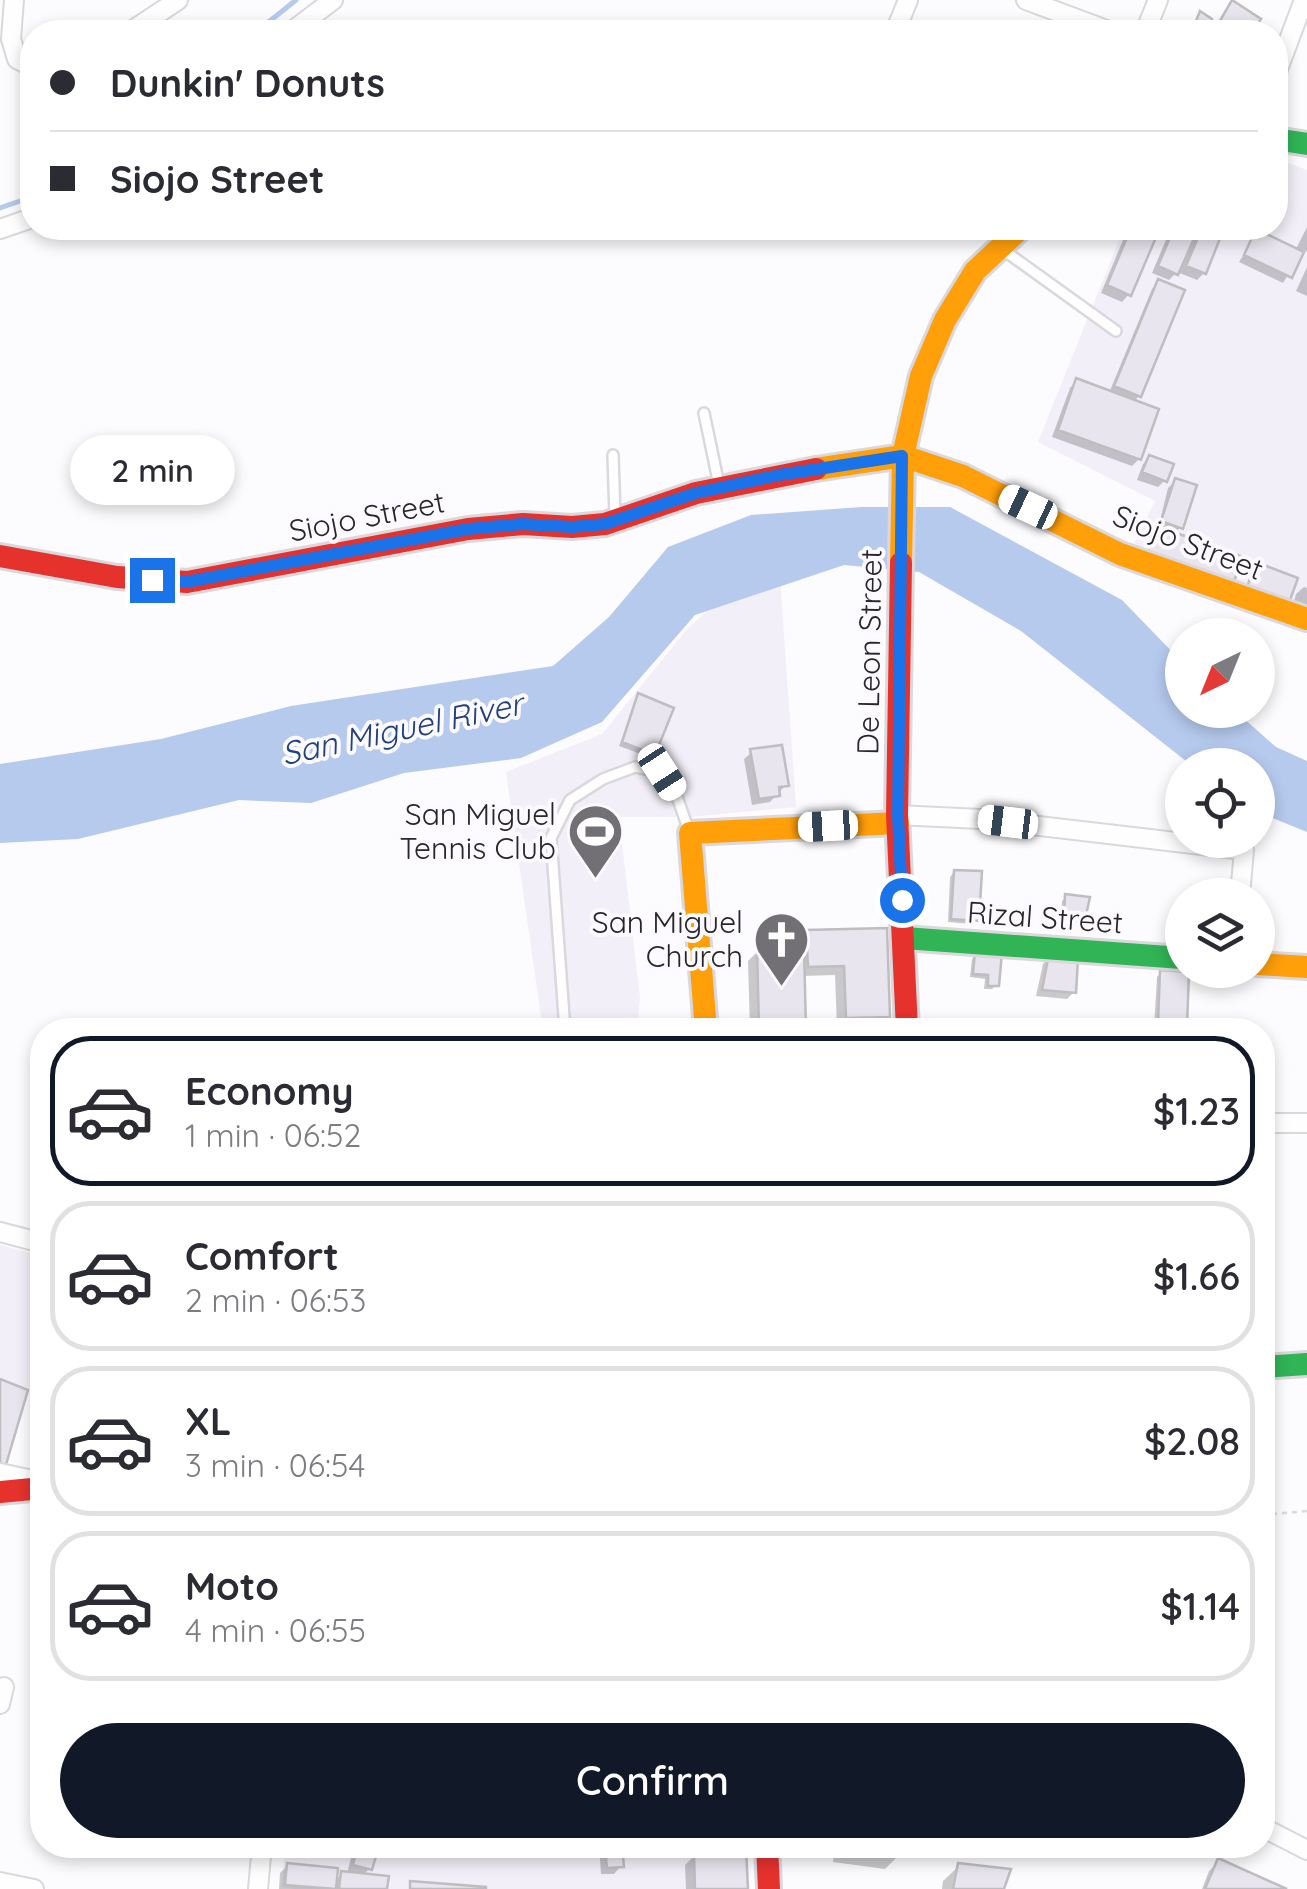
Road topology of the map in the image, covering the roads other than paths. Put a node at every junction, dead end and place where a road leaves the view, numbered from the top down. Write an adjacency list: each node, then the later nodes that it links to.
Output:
1 (14, 0): 10 (street)
2 (178, 0): 6 (street)
3 (333, 0): 7 (street)
4 (1028, 0): 8 (street)
5 (1304, 0): 9 (street)
6 (148, 20)
7 (307, 20)
8 (1080, 20)
9 (1288, 42)
10 (20, 61)
11 (1008, 240): 12 (street, De Leon Street)
12 (1000, 248): 13 (lane); 16 (street, De Leon Street)
13 (1116, 331)
14 (704, 413): 17 (lane)
15 (613, 455): 18 (lane)
16 (902, 460): 17 (street, Siojo Street); 20 (street, Siojo Street); 21 (street, De Leon Street)
17 (719, 488): 18 (street, Siojo Street)
18 (615, 520): 19 (street, Siojo Street)
19 (0, 556)
20 (1307, 618)
21 (898, 819): 22 (street); 23 (street); 24 (street, De Leon Street)
22 (690, 833): 28 (lane); 29 (street)
23 (1242, 878)
24 (904, 938): 25 (street, Rizal Street); 30 (street, De Leon Street)
25 (1165, 957)
26 (1275, 965): 27 (street)
27 (1307, 967)
28 (564, 1018)
29 (705, 1018)
30 (907, 1018)
31 (1275, 1123): 32 (street)
32 (1307, 1123)
33 (0, 1232): 34 (street)
34 (30, 1240)
35 (1307, 1364): 36 (street)
36 (1275, 1367)
37 (0, 1473): 38 (street)
38 (30, 1482)
39 (30, 1487): 40 (street)
40 (0, 1492)
41 (1275, 1834): 42 (street)
42 (1307, 1850)
43 (261, 1858): 47 (street)
44 (768, 1858): 48 (street)
45 (0, 1882): 46 (street)
46 (34, 1889)
47 (258, 1889)
48 (770, 1889)

